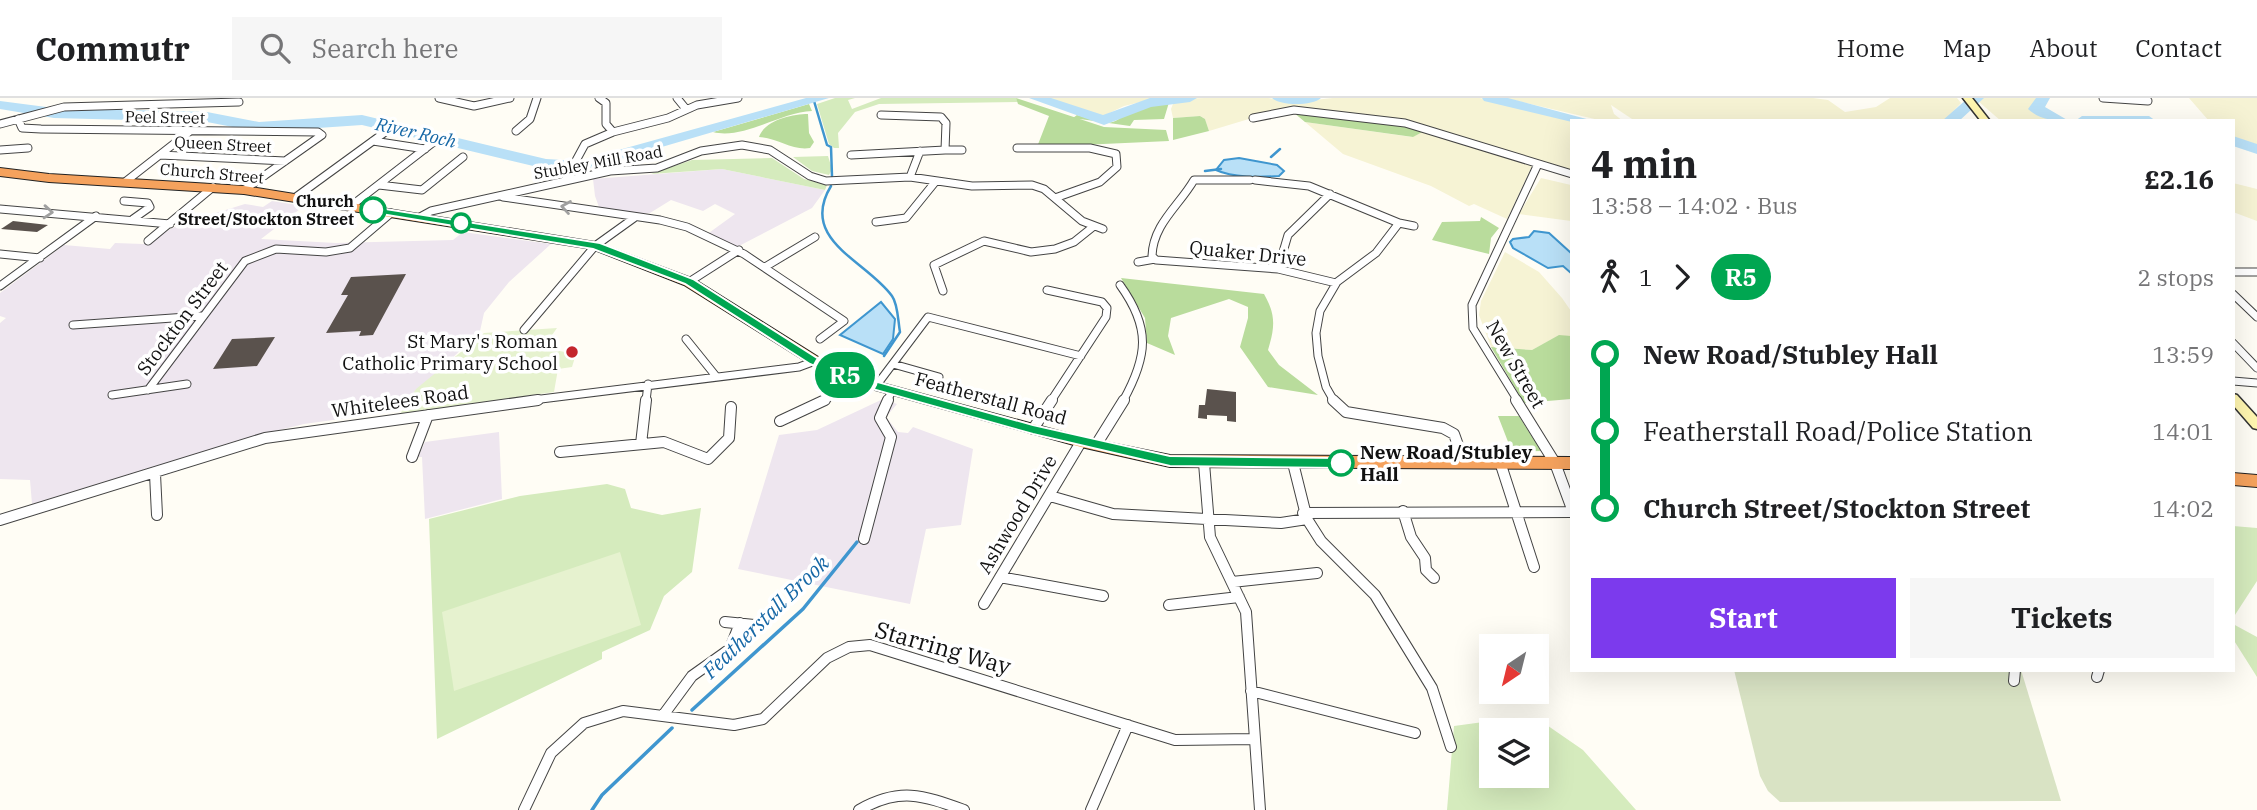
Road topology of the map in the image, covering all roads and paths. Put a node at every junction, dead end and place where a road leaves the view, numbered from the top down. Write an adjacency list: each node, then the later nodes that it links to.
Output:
1 (61, 98): 13 (street)
2 (439, 98): 3 (street)
3 (510, 98)
4 (537, 98): 20 (street)
5 (599, 98): 22 (street)
6 (677, 98): 12 (street)
7 (738, 98): 12 (street)
8 (1967, 98): 17 (street)
9 (2103, 98): 10 (street)
10 (2148, 101)
11 (239, 102): 13 (street)
12 (686, 109): 22 (street)
13 (52, 110): 16 (street)
14 (881, 116): 30 (street)
15 (1253, 118): 38 (street)
16 (18, 119): 18 (street); 21 (street, Peel Street)
17 (1984, 119)
18 (0, 124)
19 (388, 130): 23 (street)
20 (530, 130)
21 (189, 132): 35 (street); 37 (street, Peel Street)
22 (613, 132): 41 (street)
23 (373, 141): 27 (street); 50 (street)
24 (435, 141): 27 (street)
25 (28, 148): 29 (street)
26 (1017, 148): 34 (street)
27 (425, 149): 45 (street)
28 (1124, 149): 34 (street)
29 (0, 150)
30 (945, 150): 31 (street); 32 (street)
31 (962, 150)
32 (920, 151): 33 (street); 42 (street)
33 (854, 153)
34 (1116, 154): 51 (street)
35 (160, 155): 37 (street, Queen Street); 44 (street)
36 (463, 157): 45 (street)
37 (285, 161): 47 (street)
38 (1538, 164): 40 (street); 124 (street, New Street)
39 (0, 172): 44 (highway, Church Street)
40 (1570, 173)
41 (567, 175): 42 (street, Stubley Mill Road); 49 (street, Stubley Mill Road)
42 (910, 177): 43 (street, Stubley Mill Road)
43 (936, 181): 51 (street, Stubley Mill Road); 69 (street)
44 (125, 182): 46 (highway, Church Street)
45 (379, 184): 54 (street)
46 (213, 187): 47 (highway, Church Street); 64 (street)
47 (244, 190): 50 (highway, Church Street)
48 (1331, 194): 65 (street); 76 (street); 79 (street)
49 (496, 195): 53 (street, Stubley Mill Road); 61 (street, one-way to 49)
50 (296, 197): 54 (highway, Church Street)
51 (1055, 198): 66 (street, Stubley Mill Road)
52 (124, 201): 62 (street)
53 (455, 205): 60 (street, Stubley Mill Road); 63 (street)
54 (351, 206): 57 (highway, Church Street)
55 (0, 209): 56 (street)
56 (10, 210): 58 (street, one-way to 58); 59 (street)
57 (391, 213): 60 (highway, Church Street); 89 (street, Stockton Street)
58 (96, 216): 62 (street); 75 (street)
59 (0, 217)
60 (420, 217): 63 (highway, Featherstall Road)
61 (634, 218): 72 (street); 73 (street)
62 (134, 219): 64 (street)
63 (438, 220): 72 (highway, Featherstall Road)
64 (170, 223): 71 (street)
65 (1399, 223): 67 (street); 83 (street)
66 (1094, 226): 68 (street, Stubley Mill Road); 84 (street)
67 (1415, 226)
68 (1103, 229)
69 (877, 231)
70 (815, 237): 78 (street)
71 (148, 241)
72 (596, 246): 82 (highway, Featherstall Road); 92 (street)
73 (739, 250): 78 (street); 82 (street)
74 (0, 254): 75 (street)
75 (40, 258): 86 (street)
76 (1156, 260): 77 (street); 79 (street, Quaker Drive)
77 (1138, 262)
78 (765, 267): 94 (street)
79 (1278, 269): 83 (street, Quaker Drive)
80 (2235, 272): 81 (street)
81 (2257, 272)
82 (689, 282): 97 (highway, Featherstall Road)
83 (1336, 283): 121 (street)
84 (950, 284)
85 (1120, 285): 117 (street, Ashwood Drive)
86 (0, 286)
87 (1047, 290): 96 (street)
88 (2235, 296): 90 (street)
89 (201, 316): 91 (street); 107 (street, Stockton Street)
90 (2257, 317)
91 (73, 325)
92 (524, 330)
93 (686, 339): 100 (street)
94 (820, 339)
95 (2235, 345): 99 (street)
96 (1081, 356): 98 (street); 115 (street)
97 (815, 362): 100 (street, Whitelees Road); 106 (highway, Featherstall Road)
98 (893, 364): 101 (street); 106 (street)
99 (2257, 368)
100 (715, 375): 105 (street, Whitelees Road)
101 (939, 377)
102 (2235, 381): 103 (street)
103 (2257, 383)
104 (187, 384): 107 (street)
105 (648, 384): 112 (street, Whitelees Road); 116 (street)
106 (869, 384): 108 (highway, Featherstall Road); 113 (street)
107 (148, 390): 109 (street)
108 (892, 391): 115 (highway, Featherstall Road); 137 (street)
109 (111, 395)
110 (2235, 400): 114 (street)
111 (731, 407): 116 (street)
112 (428, 415): 119 (street); 125 (street, Whitelees Road)
113 (780, 421)
114 (2257, 425)
115 (1033, 429): 117 (highway, Featherstall Road)
116 (641, 444): 118 (street)
117 (1089, 444): 122 (highway, Featherstall Road); 128 (street, Ashwood Drive)
118 (561, 452)
119 (412, 457)
120 (1500, 461): 121 (highway, Featherstall Road); 124 (highway, Featherstall Road); 132 (street)
121 (1464, 462): 123 (highway, Featherstall Road)
122 (1204, 463): 123 (highway, Featherstall Road); 136 (street)
123 (1293, 463): 134 (street)
124 (1564, 463): 129 (street, New Street)
125 (155, 474): 133 (street); 135 (street, Whitelees Road)
126 (2235, 479): 127 (highway)
127 (2257, 481)
128 (1050, 496): 136 (street); 140 (street, Ashwood Drive)
129 (1570, 498)
130 (1570, 510): 132 (street)
131 (1403, 511): 132 (street); 134 (street); 141 (street)
132 (1517, 511): 138 (street)
133 (158, 514)
134 (1305, 516): 136 (street); 155 (street)
135 (0, 520)
136 (1207, 520): 142 (street)
137 (864, 539)
138 (1534, 567)
139 (1317, 573): 142 (street)
140 (1000, 577): 143 (street); 145 (street, Ashwood Drive)
141 (1434, 578)
142 (1232, 582): 144 (street)
143 (1103, 596)
144 (1239, 597): 146 (street); 150 (street)
145 (984, 604)
146 (1169, 605)
147 (725, 622): 148 (street)
148 (740, 623): 149 (street); 151 (street)
149 (754, 625)
150 (1251, 691): 153 (street); 154 (street)
151 (664, 714): 152 (street, Starring Way); 156 (street, Starring Way)
152 (1128, 725): 154 (street, Starring Way); 159 (street)
153 (1415, 733)
154 (1255, 739): 160 (street)
155 (1451, 747)
156 (524, 810)
157 (859, 810): 158 (street)
158 (964, 810)
159 (1091, 810)
160 (1260, 810)

